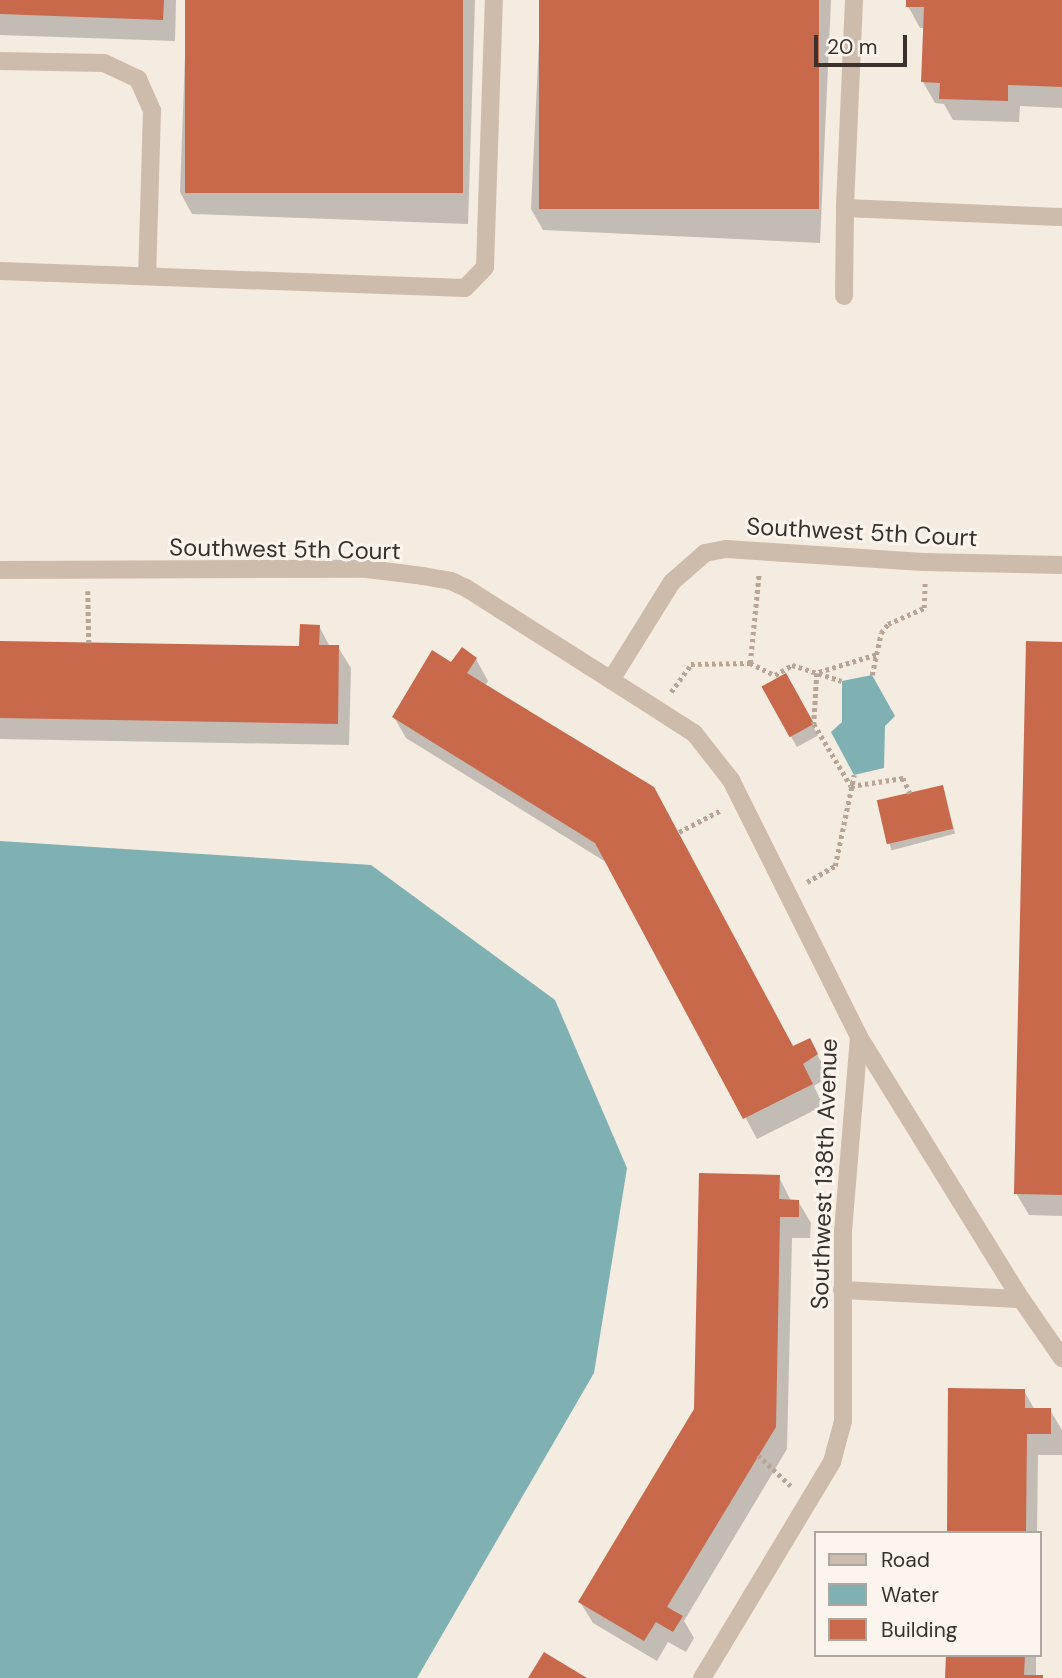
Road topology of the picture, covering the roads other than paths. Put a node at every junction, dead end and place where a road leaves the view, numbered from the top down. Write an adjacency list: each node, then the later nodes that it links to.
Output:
1 (494, 0): 7 (street)
2 (854, 0): 4 (street)
3 (0, 61): 7 (street)
4 (845, 208): 5 (street); 8 (street)
5 (1062, 217)
6 (0, 271): 7 (street)
7 (147, 276)
8 (844, 296)
9 (1062, 565): 11 (street, Southwest 5th Court)
10 (0, 570): 11 (street, Southwest 5th Court)
11 (611, 681): 12 (street, Southwest 138th Avenue)
12 (859, 1037): 13 (street, Southwest 138th Avenue); 14 (street)
13 (842, 1290): 14 (street); 16 (street, Southwest 138th Avenue)
14 (1021, 1298): 15 (street)
15 (1062, 1358)
16 (702, 1678)

